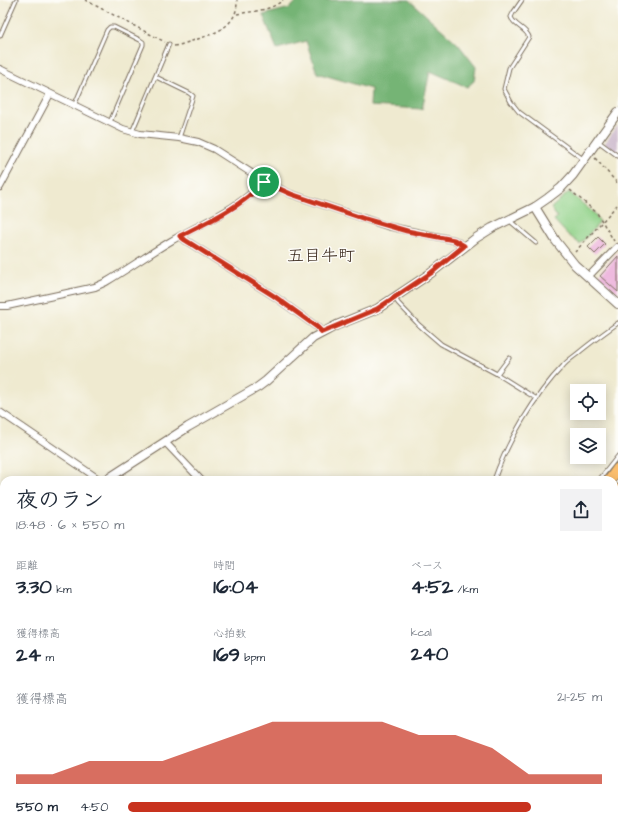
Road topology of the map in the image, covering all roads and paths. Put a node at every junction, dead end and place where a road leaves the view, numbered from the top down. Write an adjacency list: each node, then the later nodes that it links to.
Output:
1 (16, 0): 7 (lane)
2 (85, 0): 8 (path)
3 (237, 0): 6 (path)
4 (284, 0): 6 (path)
5 (522, 0): 18 (lane)
6 (236, 14): 8 (path)
7 (0, 36)
8 (169, 44): 10 (lane)
9 (0, 69): 11 (street)
10 (156, 77): 15 (lane); 16 (lane)
11 (50, 94): 12 (street); 23 (street)
12 (74, 106): 14 (street); 14 (lane)
13 (618, 112): 17 (street)
14 (109, 123): 15 (street)
15 (132, 132): 16 (street)
16 (179, 138): 20 (street)
17 (598, 141): 18 (street); 19 (lane)
18 (587, 156): 21 (street); 22 (path)
19 (618, 156)
20 (264, 182): 28 (street); 30 (street)
21 (564, 184): 25 (street); 27 (path)
22 (618, 184)
23 (0, 187)
24 (618, 204): 27 (path)
25 (534, 207): 26 (street); 32 (street)
26 (508, 220): 29 (lane); 30 (street)
27 (603, 222): 31 (path); 32 (path)
28 (180, 236): 36 (street); 38 (street)
29 (536, 243)
30 (464, 246): 34 (street)
31 (617, 247): 33 (street)
32 (569, 257): 33 (street)
33 (588, 277): 35 (street)
34 (395, 298): 38 (street); 40 (lane)
35 (618, 304)
36 (0, 306)
37 (618, 323): 41 (lane)
38 (322, 332): 43 (street)
39 (509, 358): 40 (lane)
40 (497, 374): 41 (lane)
41 (537, 399): 49 (lane)
42 (0, 412): 46 (street)
43 (165, 442): 47 (street); 48 (street)
44 (618, 456): 45 (lane)
45 (616, 467): 50 (lane)
46 (94, 476)
47 (112, 476)
48 (197, 476)
49 (496, 476)
50 (604, 476)

